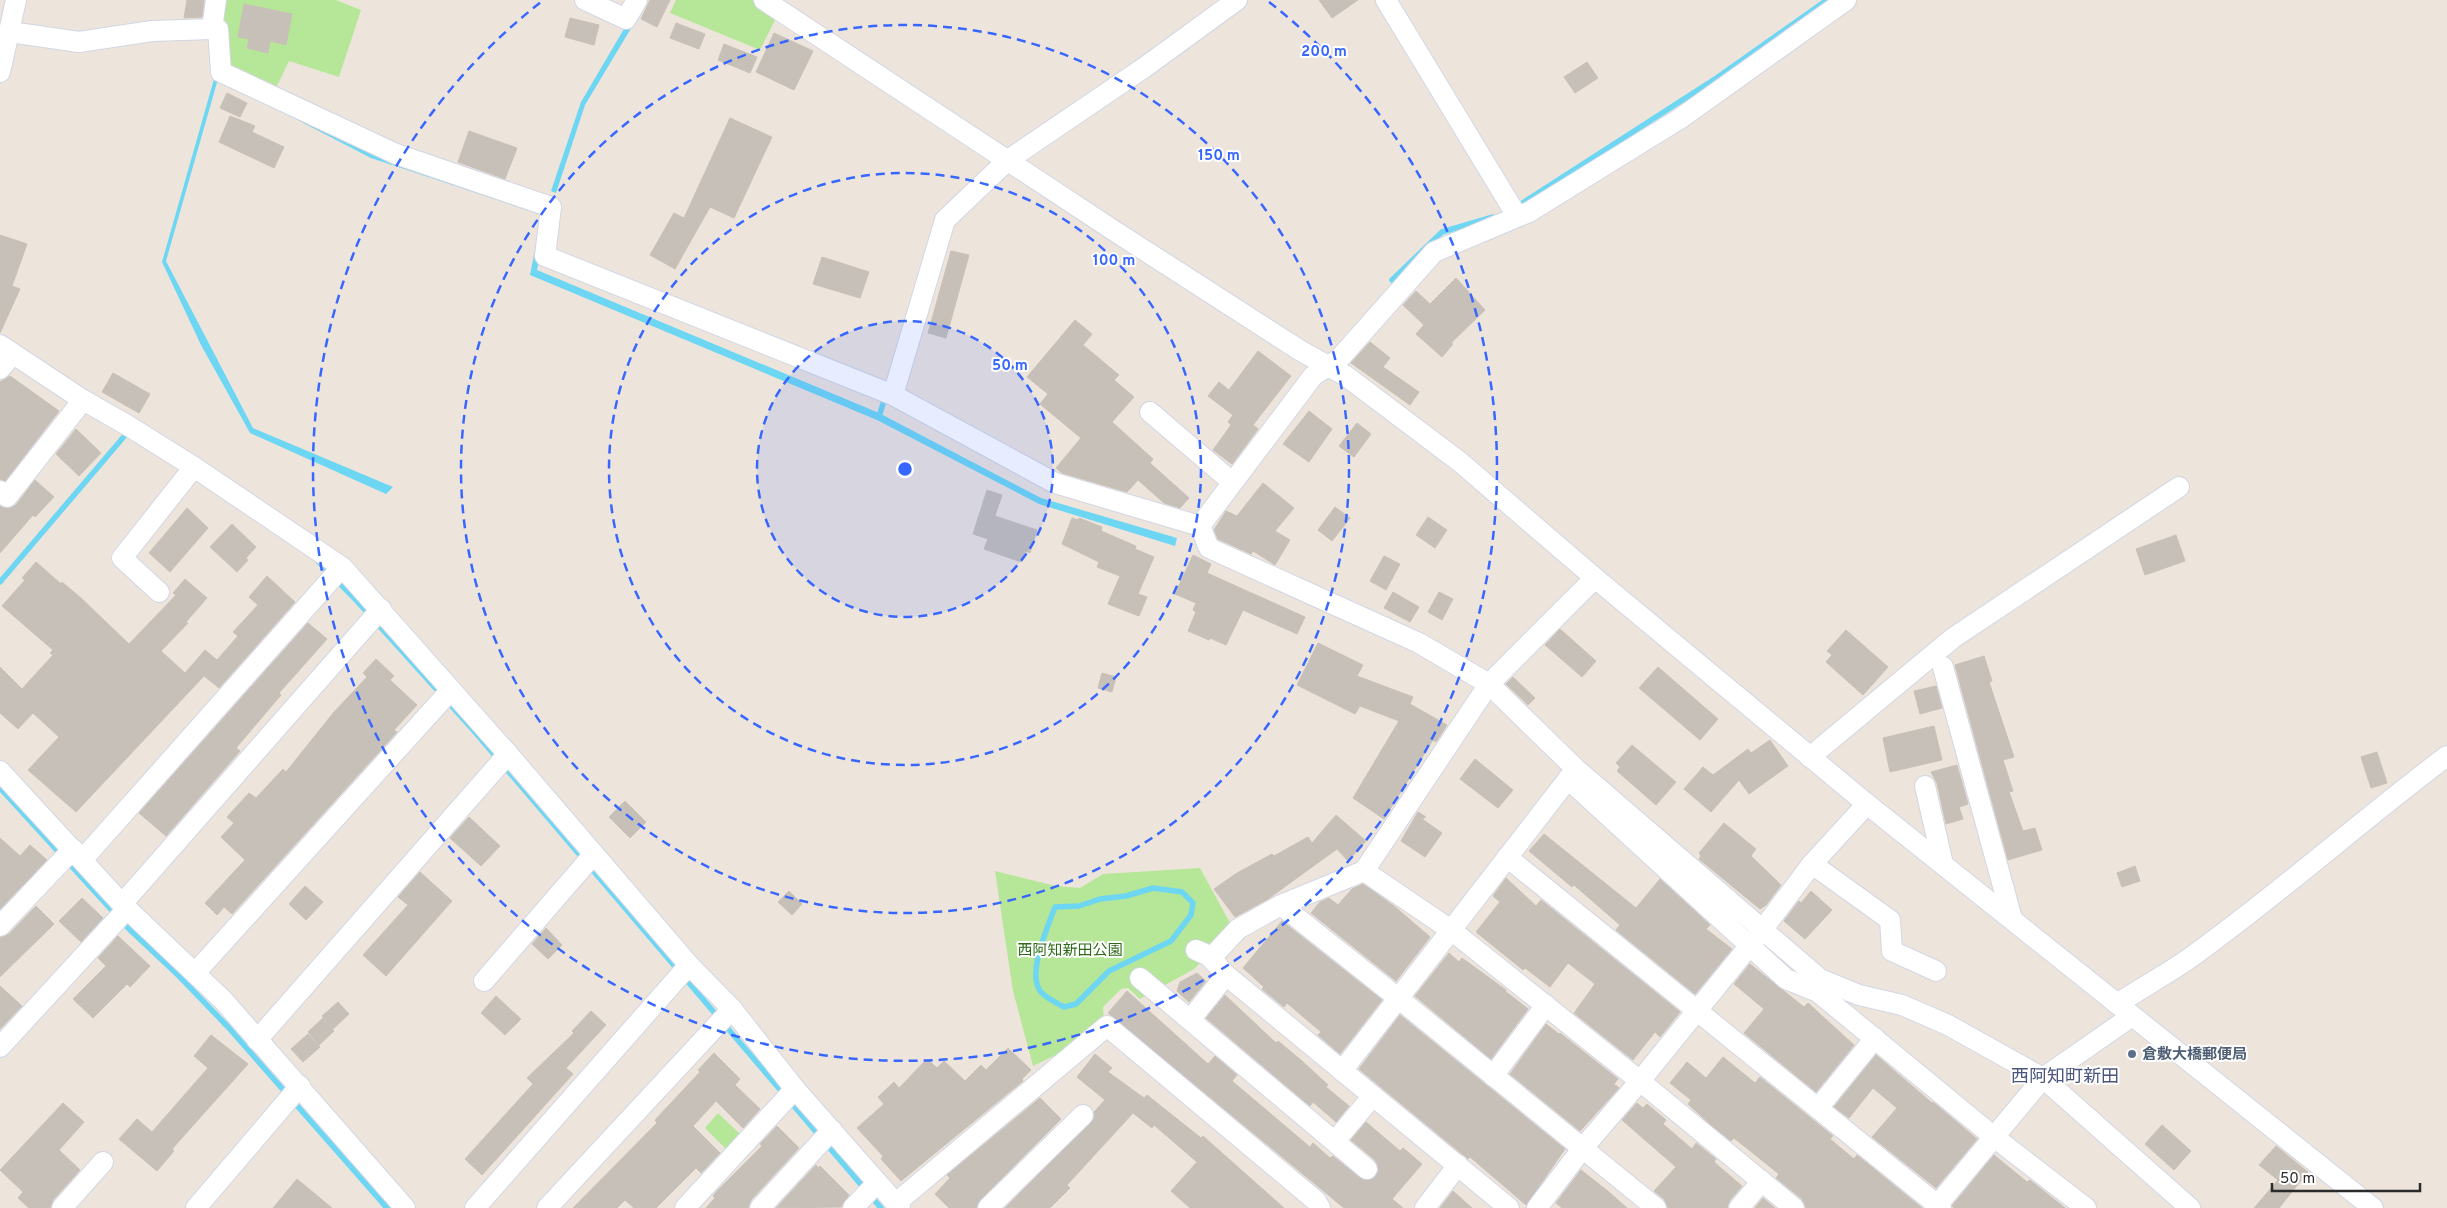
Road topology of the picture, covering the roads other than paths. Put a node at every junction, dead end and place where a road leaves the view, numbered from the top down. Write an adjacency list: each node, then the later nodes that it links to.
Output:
1 (216, 0): 9 (street)
2 (585, 0): 3 (street)
3 (637, 0)
4 (764, 0): 12 (street)
5 (1237, 0): 12 (street)
6 (1386, 0): 13 (street)
7 (1846, 0): 13 (street)
8 (9, 4): 10 (street)
9 (212, 29): 10 (street); 16 (street)
10 (10, 32): 11 (street)
11 (0, 72)
12 (1008, 160): 15 (street); 16 (street)
13 (1518, 216): 15 (street)
14 (3, 359): 17 (street)
15 (1327, 366): 20 (street); 25 (street)
16 (893, 395): 23 (street)
17 (78, 407): 19 (street); 22 (street)
18 (1150, 412): 20 (street)
19 (189, 473): 24 (street); 26 (street)
20 (1232, 482): 23 (street)
21 (2179, 487): 33 (street)
22 (0, 491)
23 (1200, 526): 29 (street)
24 (342, 568): 27 (street); 39 (street)
25 (1595, 578): 29 (street); 33 (street)
26 (159, 592)
27 (380, 609): 30 (street); 45 (street)
28 (1943, 667): 46 (street)
29 (1489, 684): 35 (street); 43 (street)
30 (450, 691): 31 (street); 53 (street)
31 (507, 754): 38 (street); 64 (street)
32 (2447, 756): 61 (street)
33 (1810, 757): 37 (street)
34 (0, 770): 39 (street)
35 (1572, 774): 40 (street); 48 (street); 50 (street)
36 (1925, 786): 42 (street)
37 (1867, 804): 41 (street); 42 (street)
38 (593, 854): 51 (street); 56 (street)
39 (71, 856): 45 (street); 47 (street)
40 (1508, 857): 49 (street); 60 (street)
41 (1812, 864): 48 (street); 52 (street)
42 (1943, 864): 46 (street)
43 (1364, 871): 44 (street); 49 (street)
44 (1281, 905): 54 (street); 57 (street)
45 (122, 913): 53 (street); 65 (street)
46 (2012, 919): 61 (street)
47 (0, 926)
48 (1764, 929): 50 (street); 68 (street)
49 (1451, 930): 57 (street); 58 (street)
50 (1750, 945): 60 (street); 63 (street)
51 (689, 964): 59 (street); 90 (street)
52 (1936, 971)
53 (194, 973): 64 (street)
54 (1226, 975): 62 (street); 66 (street)
55 (1140, 978): 62 (street)
56 (484, 981)
57 (1398, 998): 66 (street); 67 (street)
58 (1546, 1005): 67 (street); 69 (street)
59 (731, 1010): 70 (street); 91 (street)
60 (1698, 1010): 69 (street); 73 (street)
61 (2125, 1010): 68 (street); 104 (street)
62 (1190, 1020): 77 (street)
63 (1875, 1038): 73 (street); 76 (street)
64 (257, 1040): 71 (street)
65 (0, 1047)
66 (1342, 1071): 72 (street)
67 (1493, 1076): 78 (street)
68 (2043, 1078): 76 (street); 103 (street)
69 (1640, 1081): 78 (street); 82 (street)
70 (794, 1090): 75 (street); 92 (street)
71 (294, 1094): 88 (street); 89 (street)
72 (1373, 1096): 77 (street); 80 (street)
73 (1818, 1108): 86 (street)
74 (1083, 1115): 94 (street)
75 (832, 1131): 83 (street); 93 (street)
76 (1994, 1137): 86 (street); 102 (street)
77 (1335, 1142): 81 (street)
78 (1582, 1149): 98 (street); 99 (street)
79 (103, 1162): 87 (street)
80 (1458, 1165): 96 (street); 97 (street)
81 (1368, 1169)
82 (1762, 1181): 100 (street); 101 (street)
83 (877, 1184): 84 (street); 85 (street)
84 (856, 1204)
85 (898, 1206): 95 (street)
86 (1938, 1207)
87 (62, 1208)
88 (196, 1208)
89 (404, 1208)
90 (475, 1208)
91 (547, 1208)
92 (685, 1208)
93 (760, 1208)
94 (988, 1208)
95 (1320, 1208)
96 (1425, 1208)
97 (1509, 1208)
98 (1537, 1208)
99 (1656, 1208)
100 (1739, 1208)
101 (1794, 1208)
102 (2086, 1208)
103 (2190, 1208)
104 (2373, 1208)

